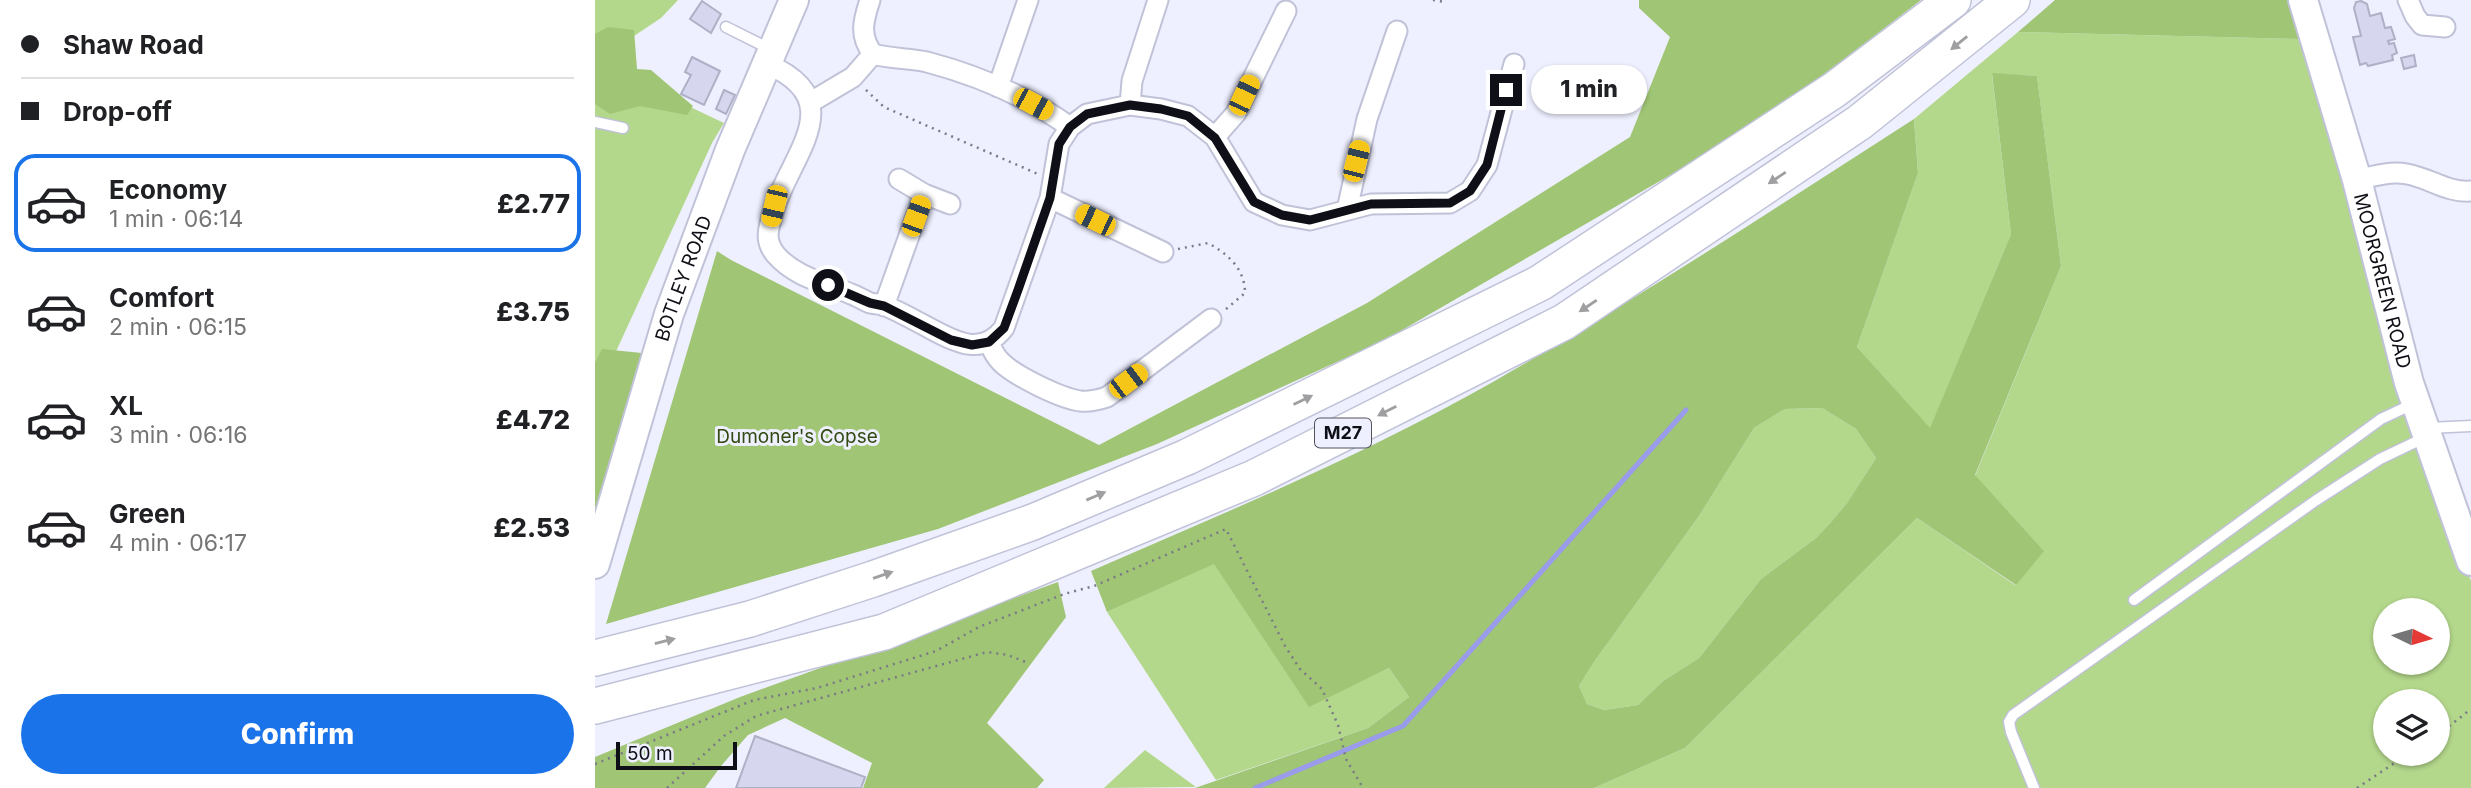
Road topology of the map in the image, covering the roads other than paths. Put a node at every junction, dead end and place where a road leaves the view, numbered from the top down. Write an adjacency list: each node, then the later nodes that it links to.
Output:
1 (794, 0): 14 (main road, BOTLEY ROAD)
2 (870, 0): 13 (street)
3 (1028, 0): 16 (street)
4 (1158, 0): 18 (street)
5 (1953, 0): 39 (highway, M27, one-way to 5)
6 (2012, 0): 40 (highway, M27, one-way to 40)
7 (2303, 0): 24 (main road, MOORGREEN ROAD)
8 (2408, 0): 11 (street)
9 (1286, 11): 22 (street)
10 (726, 27): 14 (lane)
11 (2445, 27)
12 (1397, 31): 29 (street)
13 (873, 54): 16 (street); 17 (street)
14 (770, 57): 17 (street); 36 (main road, BOTLEY ROAD)
15 (1514, 64): 29 (street)
16 (998, 87): 20 (street)
17 (811, 102): 31 (street)
18 (1130, 105): 20 (street); 22 (street)
19 (595, 122): 21 (lane)
20 (1070, 127): 25 (street)
21 (623, 128)
22 (1215, 138): 29 (street)
23 (899, 179): 27 (street)
24 (2357, 180): 26 (street); 34 (main road, MOORGREEN ROAD)
25 (1051, 190): 30 (street); 33 (street)
26 (2471, 191)
27 (925, 194): 28 (street); 31 (street)
28 (950, 204)
29 (1347, 210)
30 (1163, 252)
31 (884, 306): 33 (street)
32 (1211, 319): 33 (street)
33 (989, 342)
34 (2422, 423): 35 (lane); 37 (main road, MOORGREEN ROAD); 38 (lane); 41 (lane)
35 (2471, 426)
36 (596, 561)
37 (2471, 561)
38 (2134, 600)
39 (595, 658)
40 (595, 706)
41 (2034, 788)

